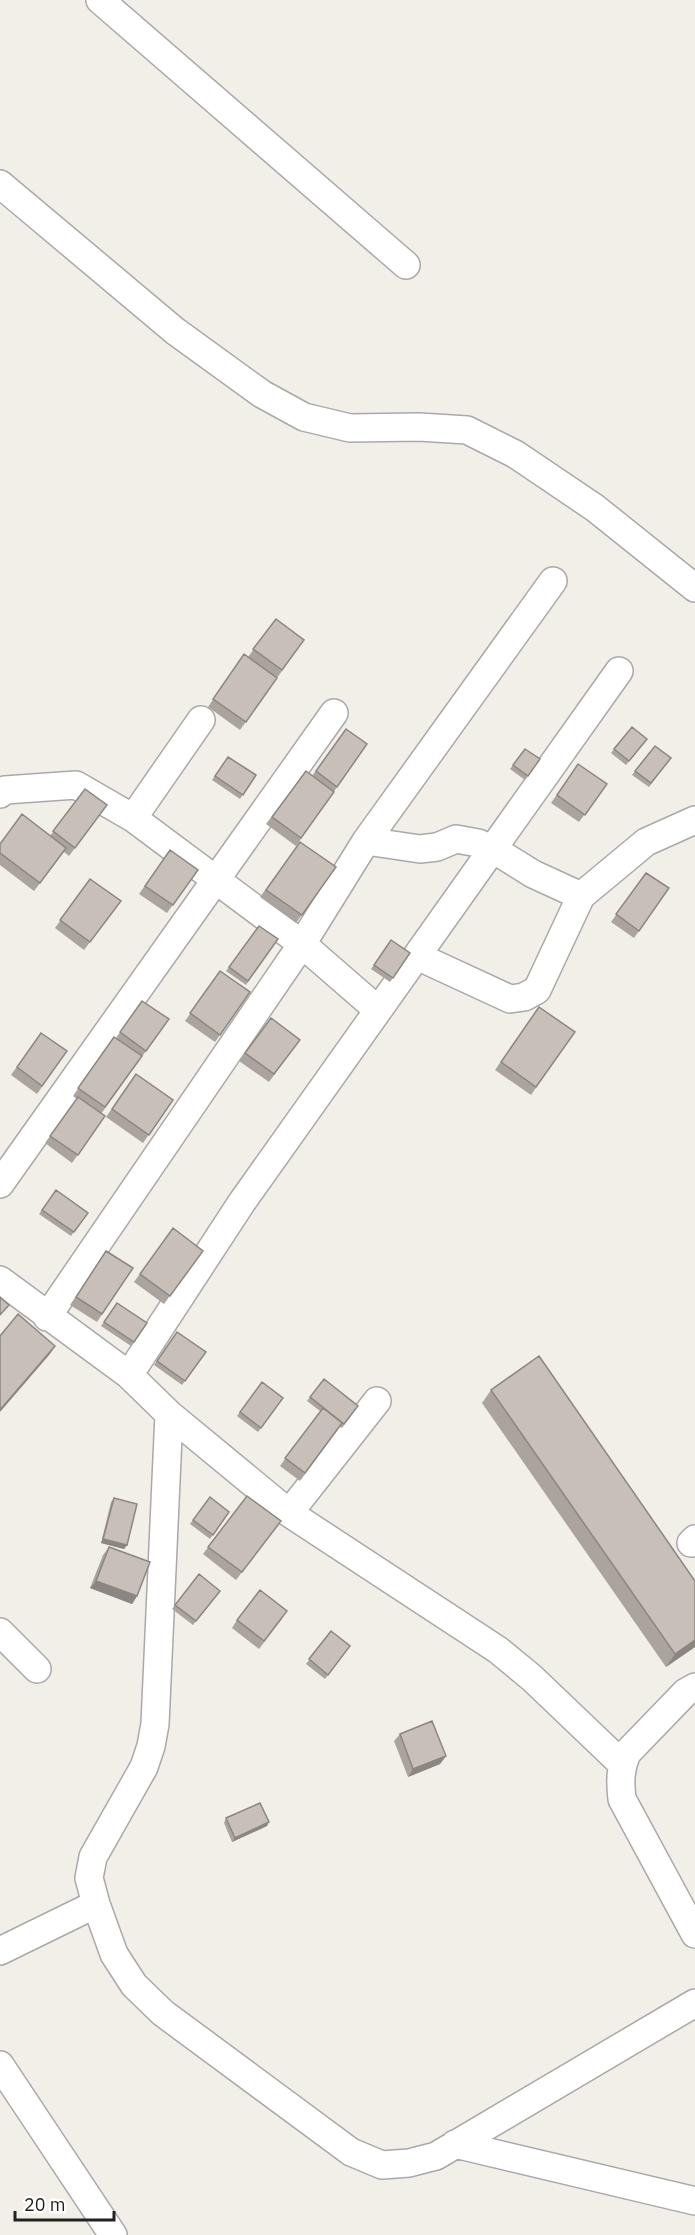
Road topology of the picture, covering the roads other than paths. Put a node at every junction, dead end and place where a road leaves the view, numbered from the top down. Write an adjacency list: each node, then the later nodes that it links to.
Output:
1 (100, 0): 3 (street)
2 (0, 184): 5 (street)
3 (406, 265)
4 (553, 581): 12 (street)
5 (695, 588)
6 (619, 671): 13 (street)
7 (334, 713): 14 (street)
8 (201, 720): 10 (street)
9 (0, 794): 10 (street)
10 (133, 818): 14 (street)
11 (695, 820): 15 (street)
12 (366, 841): 13 (street); 16 (street)
13 (493, 849): 15 (street); 17 (street)
14 (217, 879): 16 (street); 19 (street)
15 (581, 896): 17 (street)
16 (302, 945): 18 (street); 21 (street)
17 (417, 956): 18 (street)
18 (378, 1010): 22 (street)
19 (0, 1184)
20 (0, 1280): 21 (street)
21 (47, 1317): 22 (street)
22 (129, 1375): 24 (street)
23 (377, 1401): 25 (street)
24 (169, 1414): 25 (street); 30 (street)
25 (289, 1513): 29 (street)
26 (0, 1632): 27 (street)
27 (37, 1669)
28 (695, 1686): 29 (street)
29 (622, 1764): 31 (street)
30 (96, 1904): 32 (street); 35 (street)
31 (695, 1934)
32 (0, 1951)
33 (695, 2002): 35 (street)
34 (0, 2065): 37 (street)
35 (455, 2144): 36 (street)
36 (695, 2201)
37 (113, 2235)

